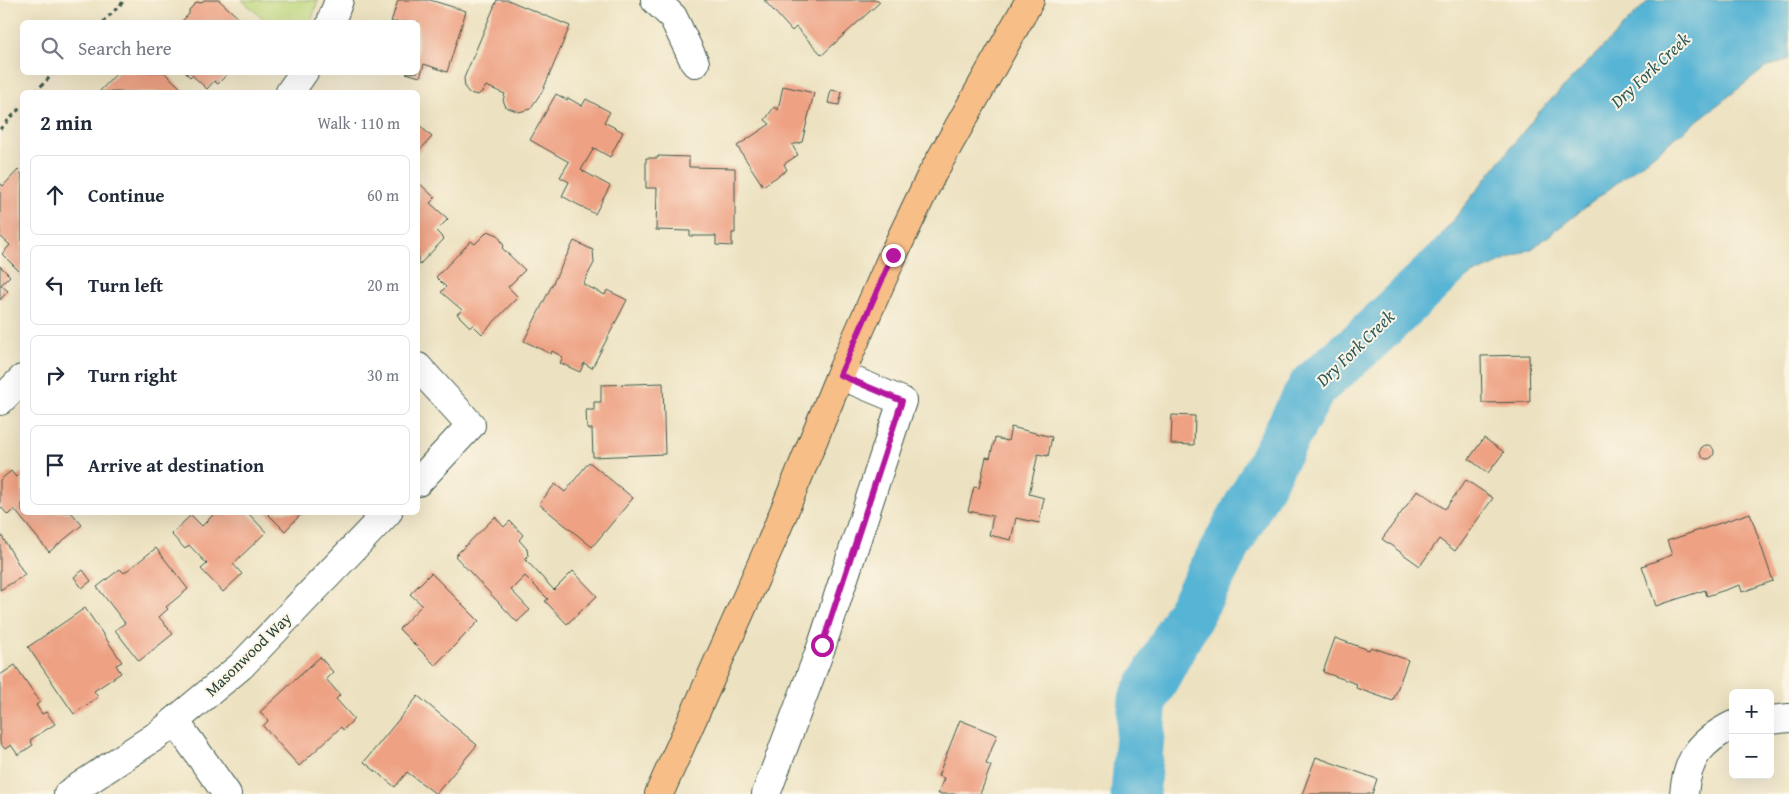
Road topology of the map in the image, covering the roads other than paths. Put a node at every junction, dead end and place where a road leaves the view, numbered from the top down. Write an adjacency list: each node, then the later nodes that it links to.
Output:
1 (339, 0): 4 (street)
2 (655, 0): 5 (street)
3 (1030, 0): 9 (main road)
4 (332, 20)
5 (695, 63)
6 (302, 75): 7 (street)
7 (291, 90)
8 (420, 369): 12 (street)
9 (840, 375): 20 (main road); 21 (street)
10 (20, 381): 11 (street)
11 (0, 401)
12 (420, 480)
13 (385, 515): 16 (street, Masonwood Way)
14 (1789, 718): 15 (street)
15 (1774, 720)
16 (175, 721): 18 (street, Masonwood Way); 19 (street)
17 (1729, 727): 22 (street)
18 (68, 794)
19 (227, 794)
20 (659, 794)
21 (766, 794)
22 (1684, 794)

